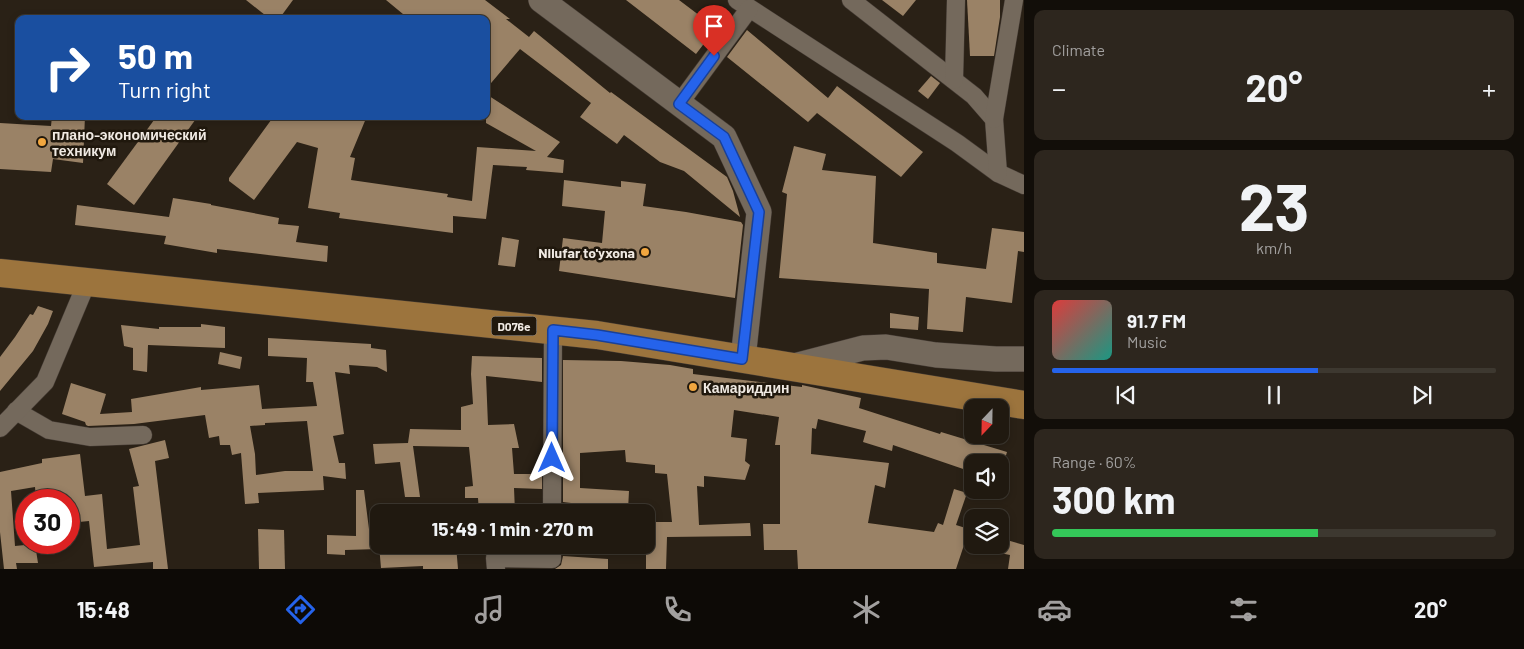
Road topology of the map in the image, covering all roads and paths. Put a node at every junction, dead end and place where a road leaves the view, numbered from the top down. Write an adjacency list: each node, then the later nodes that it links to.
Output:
1 (541, 0): 7 (street)
2 (851, 0): 6 (street)
3 (1014, 0): 8 (street)
4 (952, 3): 6 (street)
5 (743, 5): 7 (street); 9 (street)
6 (954, 80): 8 (street)
7 (679, 104): 14 (street)
8 (994, 119): 9 (street)
9 (998, 172): 10 (street)
10 (1024, 185)
11 (0, 273): 12 (main road, D076e)
12 (87, 282): 13 (main road, D076e); 18 (street)
13 (553, 330): 14 (main road, D076e); 21 (street)
14 (742, 359): 16 (main road, D076e)
15 (1024, 359): 16 (street)
16 (789, 367): 17 (main road, D076e)
17 (1024, 405)
18 (16, 411): 19 (street); 20 (street)
19 (0, 428)
20 (143, 435)
21 (552, 504)
22 (552, 554): 23 (street)
23 (496, 569)

